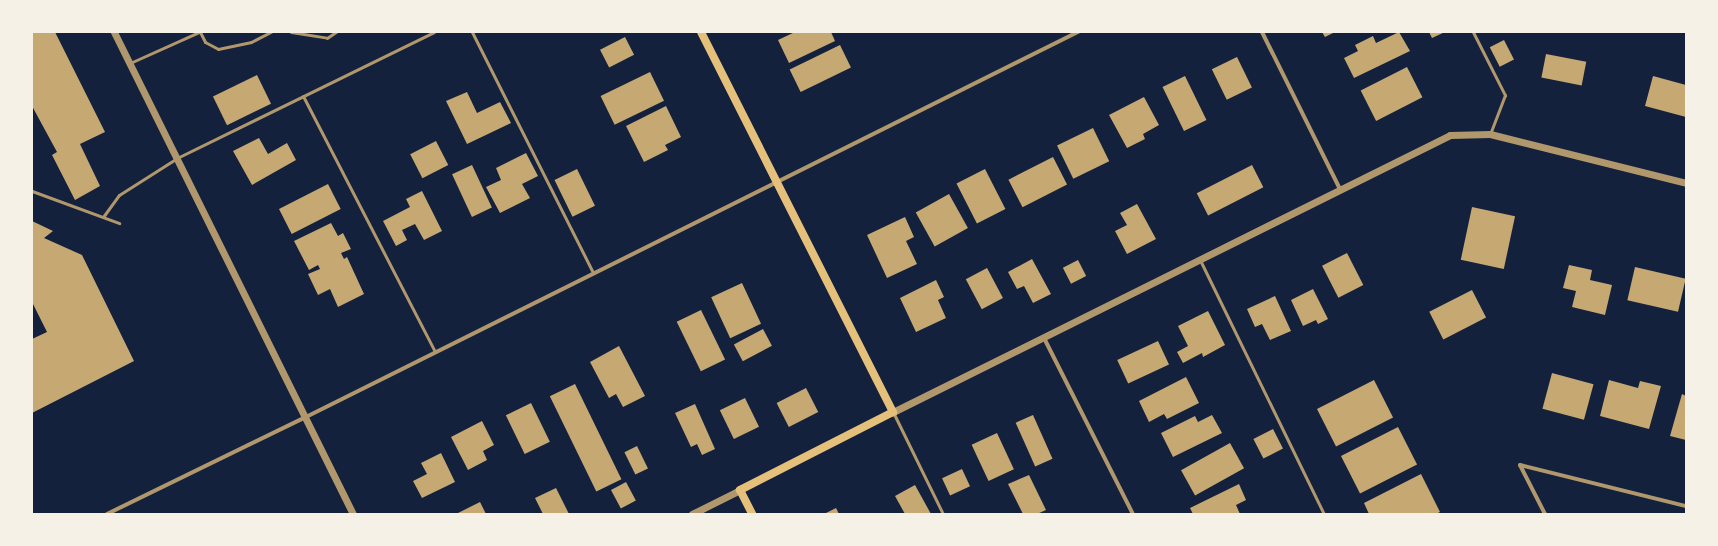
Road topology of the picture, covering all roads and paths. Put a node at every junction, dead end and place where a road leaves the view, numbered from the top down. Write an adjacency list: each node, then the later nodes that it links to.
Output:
1 (114, 32): 12 (street)
2 (200, 32): 3 (lane); 12 (lane)
3 (271, 32)
4 (291, 32): 5 (lane)
5 (336, 32)
6 (434, 32): 13 (lane)
7 (472, 32): 23 (lane)
8 (701, 32): 16 (main road)
9 (1078, 32): 16 (street)
10 (1262, 32): 18 (street)
11 (1473, 32): 14 (lane)
12 (130, 64): 15 (street)
13 (303, 96): 15 (lane); 25 (lane)
14 (1490, 134): 17 (street); 18 (street)
15 (177, 158): 20 (lane); 27 (street)
16 (776, 183): 23 (street); 26 (main road)
17 (1686, 183)
18 (1340, 189): 22 (street)
19 (32, 191): 20 (lane)
20 (103, 217): 21 (lane)
21 (119, 223)
22 (1200, 260): 24 (street); 36 (lane)
23 (593, 273): 25 (street)
24 (1044, 338): 26 (street); 35 (street)
25 (435, 352): 27 (street)
26 (893, 412): 28 (main road); 34 (lane)
27 (306, 417): 30 (street); 31 (street)
28 (740, 490): 32 (street); 33 (main road)
29 (1686, 506): 37 (street)
30 (107, 514)
31 (352, 514)
32 (692, 514)
33 (752, 514)
34 (943, 514)
35 (1133, 514)
36 (1324, 514)
37 (1545, 514)

